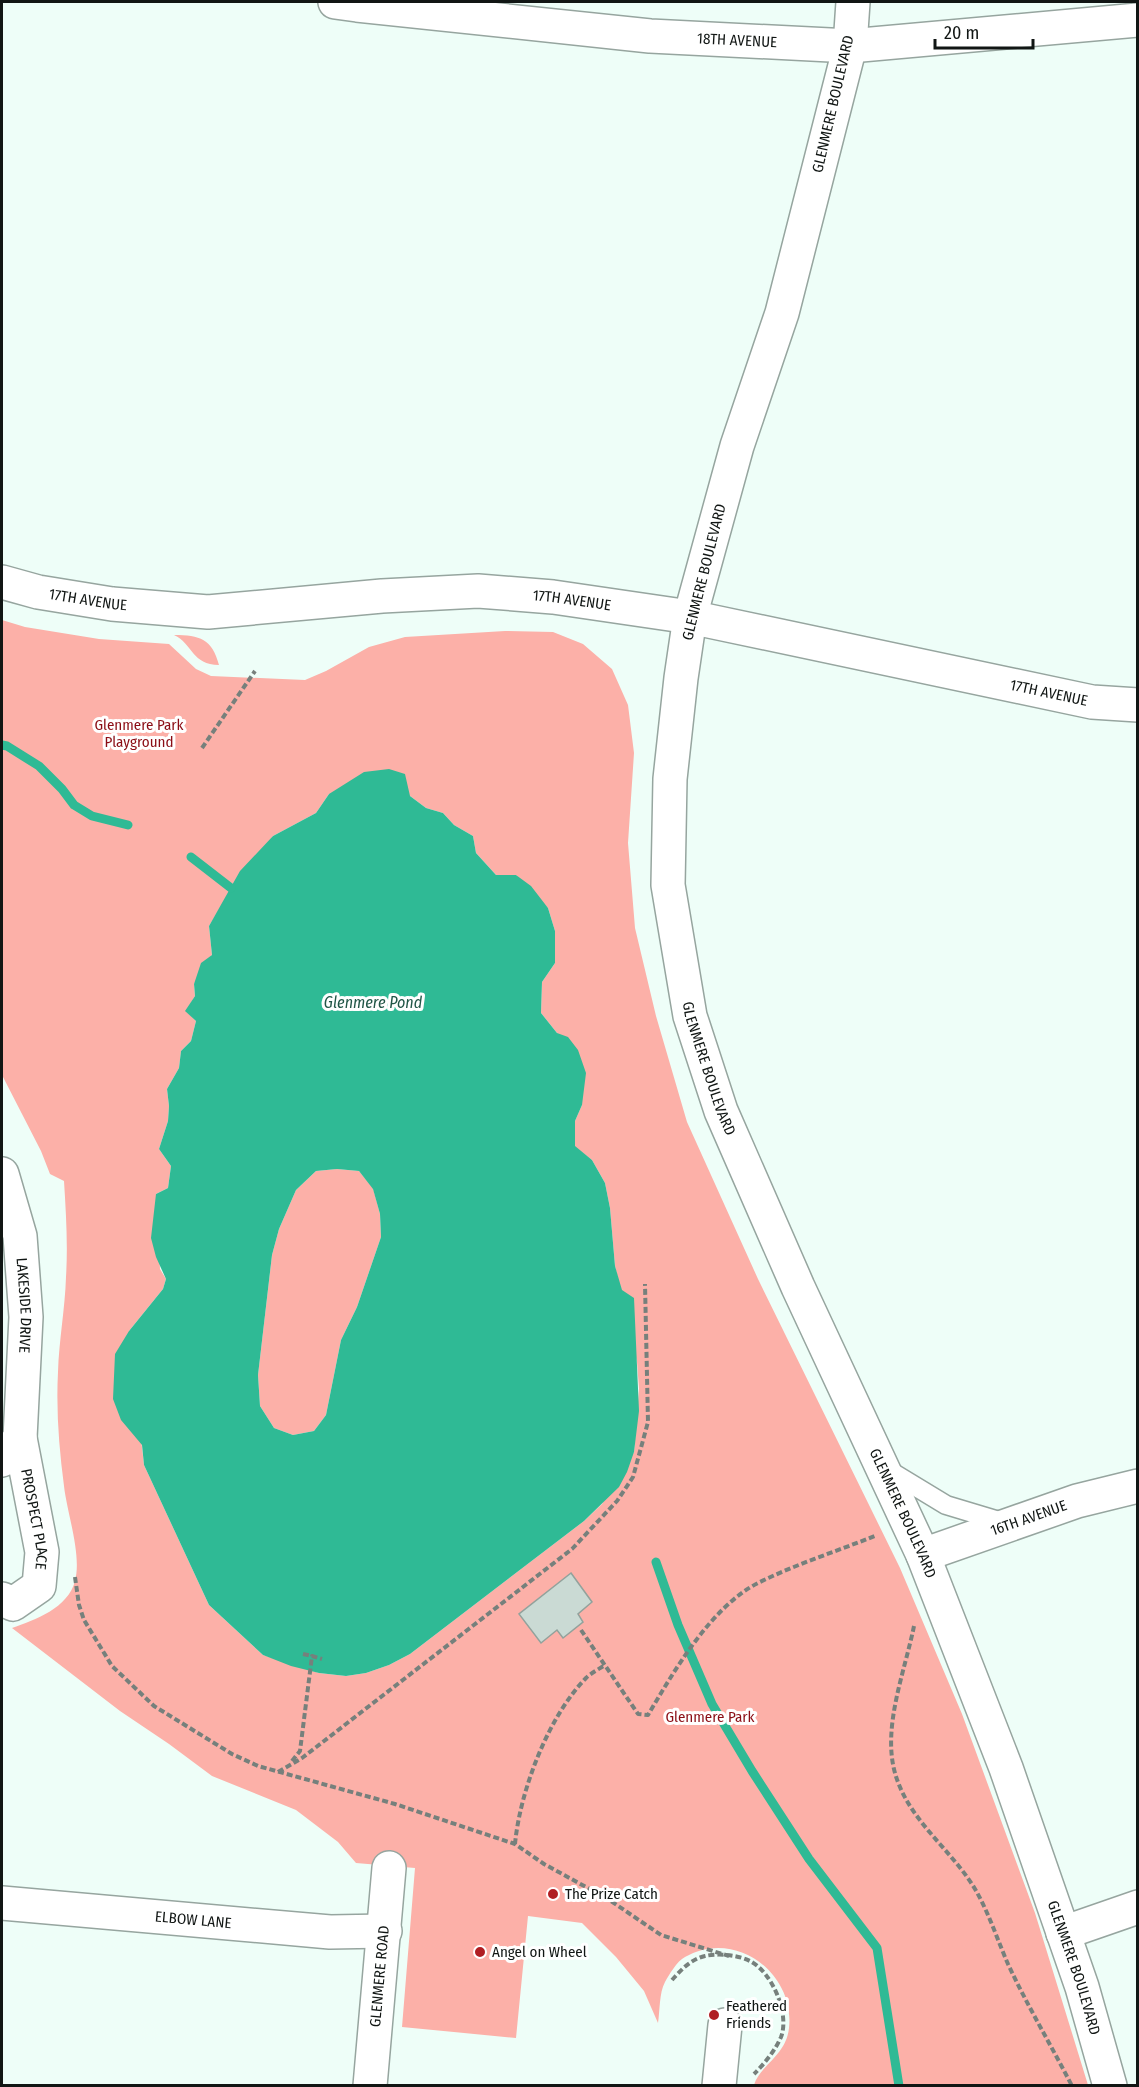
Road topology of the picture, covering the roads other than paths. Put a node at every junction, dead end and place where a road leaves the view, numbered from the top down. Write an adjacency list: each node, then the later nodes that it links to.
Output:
1 (335, 2): 4 (street, 18TH AVENUE)
2 (853, 2): 4 (street, GLENMERE BOULEVARD)
3 (1137, 20): 4 (street, 18TH AVENUE)
4 (850, 46): 6 (street, GLENMERE BOULEVARD)
5 (2, 582): 6 (street, 17TH AVENUE)
6 (690, 617): 7 (street, 17TH AVENUE); 10 (street, GLENMERE BOULEVARD)
7 (1137, 705)
8 (2, 1174): 9 (street, LAKESIDE DRIVE)
9 (11, 1449): 14 (street, PROSPECT PLACE)
10 (883, 1466): 12 (lane); 13 (street, GLENMERE BOULEVARD)
11 (1137, 1486): 12 (street, 16TH AVENUE)
12 (1008, 1524): 13 (street, 16TH AVENUE)
13 (923, 1555): 19 (street, GLENMERE BOULEVARD)
14 (2, 1599)
15 (389, 1868): 18 (street, GLENMERE ROAD)
16 (2, 1903): 18 (street, ELBOW LANE)
17 (1137, 1907): 19 (street)
18 (384, 1931): 21 (street, GLENMERE ROAD)
19 (1063, 1933): 23 (street, GLENMERE BOULEVARD)
20 (725, 2025): 22 (street)
21 (370, 2085)
22 (719, 2085)
23 (1110, 2085)

